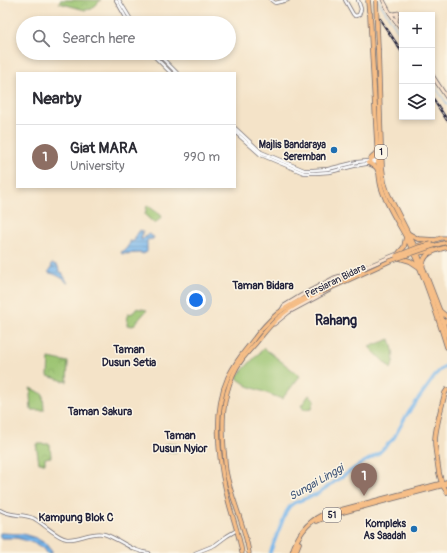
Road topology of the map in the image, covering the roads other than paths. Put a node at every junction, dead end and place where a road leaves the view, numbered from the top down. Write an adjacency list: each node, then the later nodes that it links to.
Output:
1 (116, 0): 11 (street)
2 (119, 0): 12 (street)
3 (271, 0): 4 (street)
4 (288, 0)
5 (345, 0): 6 (street)
6 (357, 0)
7 (369, 0): 15 (highway, 1, bridge)
8 (376, 0): 15 (highway, 1, bridge)
9 (383, 0): 10 (main road)
10 (390, 13): 13 (main road); 13 (main road)
11 (125, 16)
12 (129, 16)
13 (396, 21): 14 (main road)
14 (399, 26)
15 (375, 50): 24 (highway, 1); 30 (highway, 1)
16 (158, 60): 18 (street)
17 (164, 60): 19 (street)
18 (170, 72)
19 (176, 72)
20 (435, 80): 21 (main road)
21 (447, 98)
22 (236, 129): 27 (street)
23 (236, 133): 26 (street)
24 (378, 148): 25 (highway, 1); 26 (highway)
25 (378, 161): 26 (street); 29 (highway, 1)
26 (369, 162): 28 (street); 29 (highway)
27 (298, 168): 28 (street); 28 (street)
28 (308, 170)
29 (379, 176): 30 (highway, 1)
30 (407, 234): 33 (highway); 35 (highway, 1); 39 (highway)
31 (447, 238): 33 (main road)
32 (447, 242): 33 (main road)
33 (433, 243): 34 (main road); 44 (main road, Persiaran Bidara, bridge); 46 (main road, Persiaran Bidara, bridge)
34 (424, 244): 35 (main road); 38 (main road)
35 (413, 247): 37 (main road, Persiaran Bidara); 40 (highway, 1)
36 (447, 247): 38 (main road); 43 (highway)
37 (406, 250): 39 (main road, Persiaran Bidara); 41 (main road)
38 (428, 251): 40 (main road)
39 (399, 253): 44 (main road, Persiaran Bidara)
40 (416, 254): 41 (main road, Persiaran Bidara); 43 (highway, 1)
41 (409, 256): 42 (main road, Persiaran Bidara)
42 (400, 258): 43 (highway); 46 (main road, Persiaran Bidara)
43 (421, 267): 45 (highway, 1); 45 (highway, 1)
44 (280, 312): 53 (main road, Persiaran Bidara)
45 (445, 321): 47 (highway, 1); 48 (highway, 1)
46 (268, 329): 57 (main road, Persiaran Bidara)
47 (447, 335)
48 (447, 347)
49 (447, 390): 50 (highway)
50 (444, 484): 51 (highway); 58 (highway, 51); 59 (highway, 51)
51 (447, 492)
52 (0, 510): 54 (street)
53 (237, 530): 55 (street); 56 (main road, Persiaran Bidara)
54 (150, 553)
55 (196, 553)
56 (242, 553)
57 (249, 553)
58 (292, 553)
59 (295, 553)

